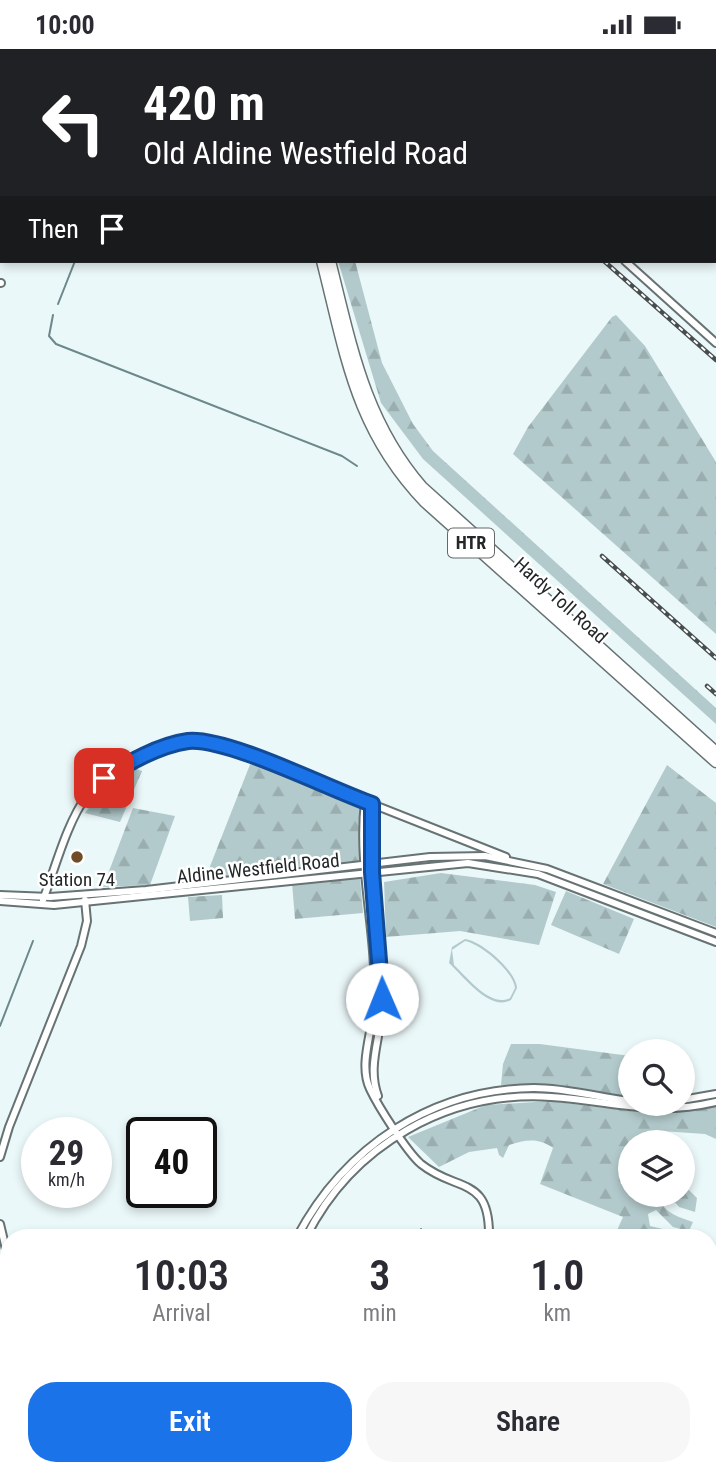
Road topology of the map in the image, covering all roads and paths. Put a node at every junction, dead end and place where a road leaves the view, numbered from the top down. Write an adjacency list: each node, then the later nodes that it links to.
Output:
1 (323, 263): 6 (highway, Hardy Toll Road / HTR)
2 (331, 263): 5 (highway, Hardy Toll Road / HTR)
3 (627, 263): 4 (main road)
4 (716, 343)
5 (716, 751)
6 (716, 762)
7 (368, 803): 8 (main road); 11 (main road); 14 (main road)
8 (465, 840): 9 (main road); 10 (main road)
9 (468, 860): 10 (main road, Aldine Westfield Road); 11 (main road, Aldine Westfield Road); 12 (main road, Aldine Westfield Road)
10 (516, 861): 12 (main road, Aldine Westfield Road)
11 (368, 868): 15 (main road, Aldine Westfield Road); 28 (main road)
12 (571, 882): 18 (main road, Aldine Westfield Road); 19 (main road, Aldine Westfield Road)
13 (0, 895): 14 (main road, Aldine Westfield Road)
14 (44, 897): 15 (main road, Aldine Westfield Road); 17 (main road)
15 (85, 898): 17 (main road, Aldine Westfield Road); 29 (main road)
16 (0, 901): 17 (main road, Aldine Westfield Road)
17 (41, 905)
18 (716, 933)
19 (716, 942)
20 (716, 1094): 25 (main road)
21 (573, 1096): 22 (main road); 27 (main road); 28 (main road)
22 (618, 1100)
23 (695, 1101): 25 (main road)
24 (695, 1101): 25 (main road)
25 (700, 1101): 26 (main road)
26 (716, 1102)
27 (618, 1104)
28 (397, 1131): 30 (main road); 33 (main road)
29 (0, 1157)
30 (339, 1180): 31 (main road); 32 (main road)
31 (303, 1229)
32 (311, 1229)
33 (489, 1229)

